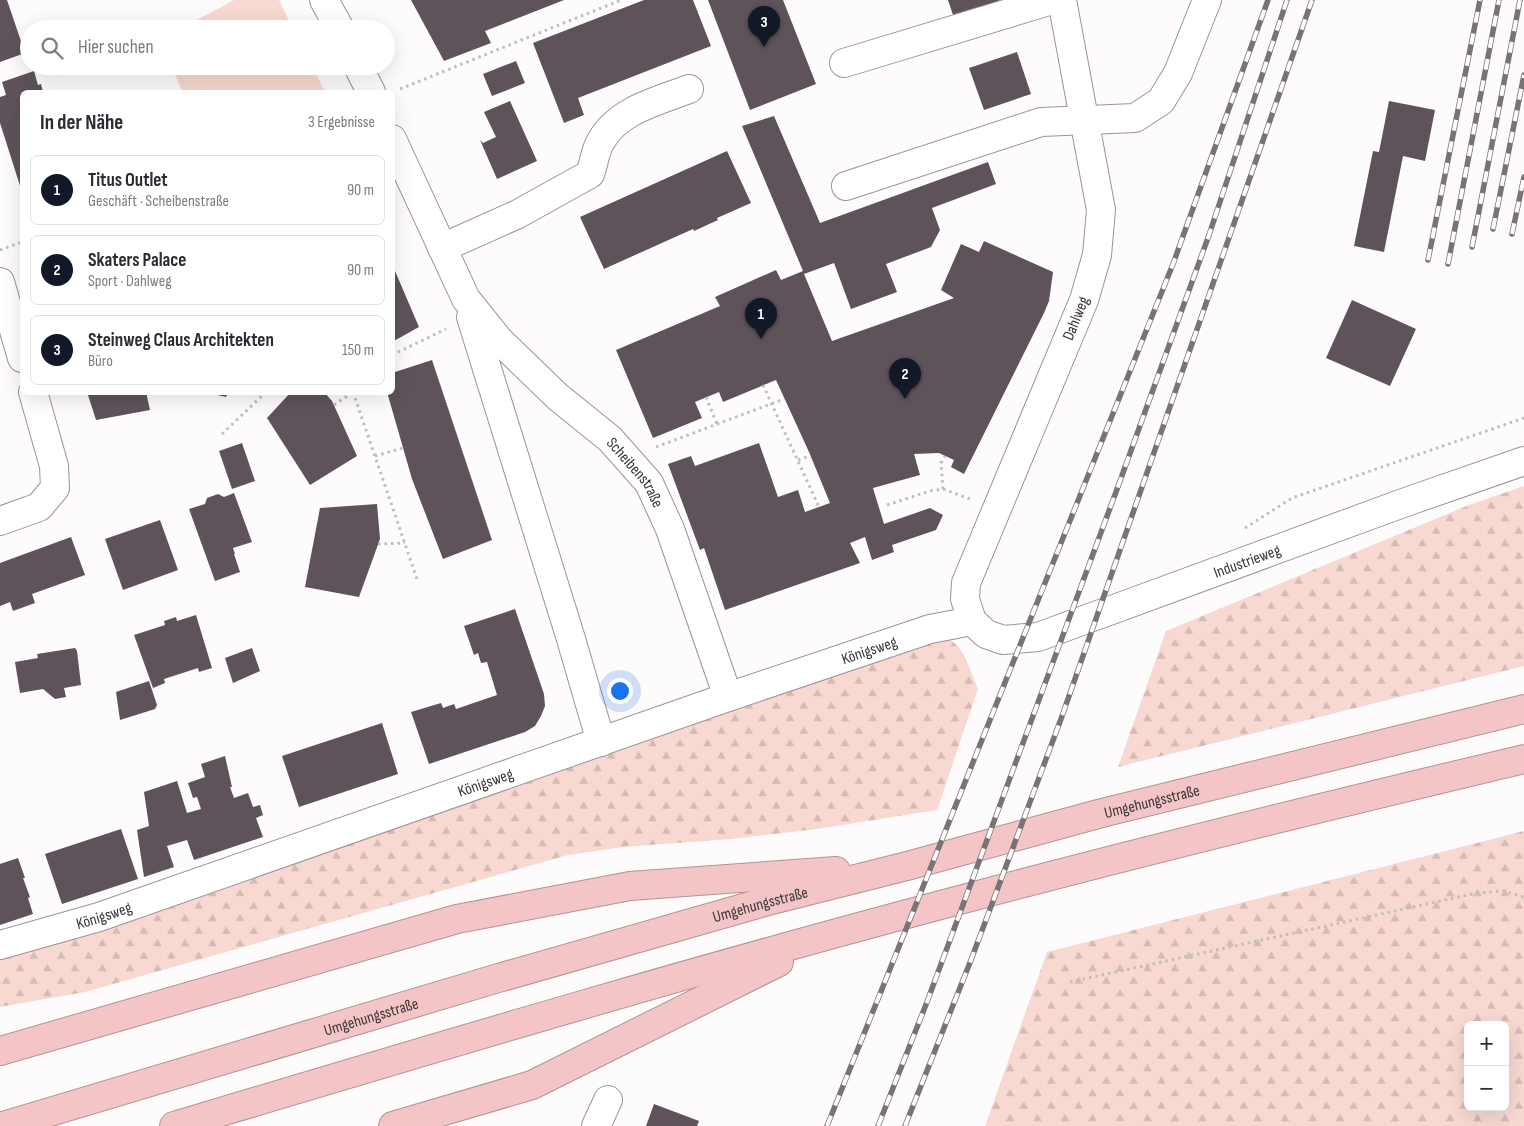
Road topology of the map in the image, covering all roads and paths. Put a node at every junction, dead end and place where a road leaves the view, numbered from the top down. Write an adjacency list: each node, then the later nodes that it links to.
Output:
1 (324, 0): 6 (street)
2 (621, 0): 9 (path)
3 (1052, 0): 7 (street)
4 (1062, 0): 12 (street, Dahlweg)
5 (1207, 0): 12 (street)
6 (335, 20)
7 (844, 62)
8 (362, 75): 11 (street)
9 (400, 89)
10 (689, 89): 16 (street)
11 (370, 90)
12 (1084, 119): 14 (street); 44 (street, Dahlweg)
13 (395, 146): 16 (street, Scheibenstraße)
14 (846, 186)
15 (20, 243): 17 (path)
16 (442, 248): 19 (street, Scheibenstraße)
17 (0, 250)
18 (0, 282): 20 (street)
19 (468, 307): 21 (path); 39 (street, Scheibenstraße); 53 (street, Scheibenstraße)
20 (20, 351)
21 (395, 353)
22 (763, 385): 29 (path)
23 (33, 395): 45 (street)
24 (263, 395): 33 (path)
25 (349, 395): 30 (path)
26 (354, 395): 35 (path)
27 (706, 397): 32 (path)
28 (784, 399): 29 (path)
29 (772, 404): 32 (path); 38 (path)
30 (334, 405)
31 (1524, 418): 46 (path)
32 (717, 424): 39 (path)
33 (222, 434)
34 (403, 448): 35 (path)
35 (375, 456): 47 (path)
36 (810, 456): 38 (path)
37 (945, 456): 41 (path)
38 (798, 460): 43 (path)
39 (629, 461): 51 (street, Scheibenstraße)
40 (1524, 461): 50 (street, Industrieweg)
41 (943, 489): 42 (path); 44 (path)
42 (887, 505)
43 (819, 507)
44 (997, 508): 50 (street, Dahlweg)
45 (0, 521)
46 (1243, 530)
47 (405, 543): 48 (path); 49 (path)
48 (378, 544)
49 (417, 579)
50 (972, 621): 51 (street, Königsweg)
51 (728, 697): 53 (street, Königsweg)
52 (1524, 709): 55 (highway, Umgehungsstraße)
53 (601, 742): 58 (street, Königsweg)
54 (1524, 759): 57 (highway)
55 (907, 866): 60 (highway); 62 (highway, Umgehungsstraße)
56 (1524, 897): 59 (path)
57 (836, 934): 63 (highway); 64 (highway)
58 (0, 946)
59 (1070, 982)
60 (0, 1051)
61 (608, 1100): 65 (street)
62 (4, 1126)
63 (174, 1126)
64 (393, 1126)
65 (596, 1126)

